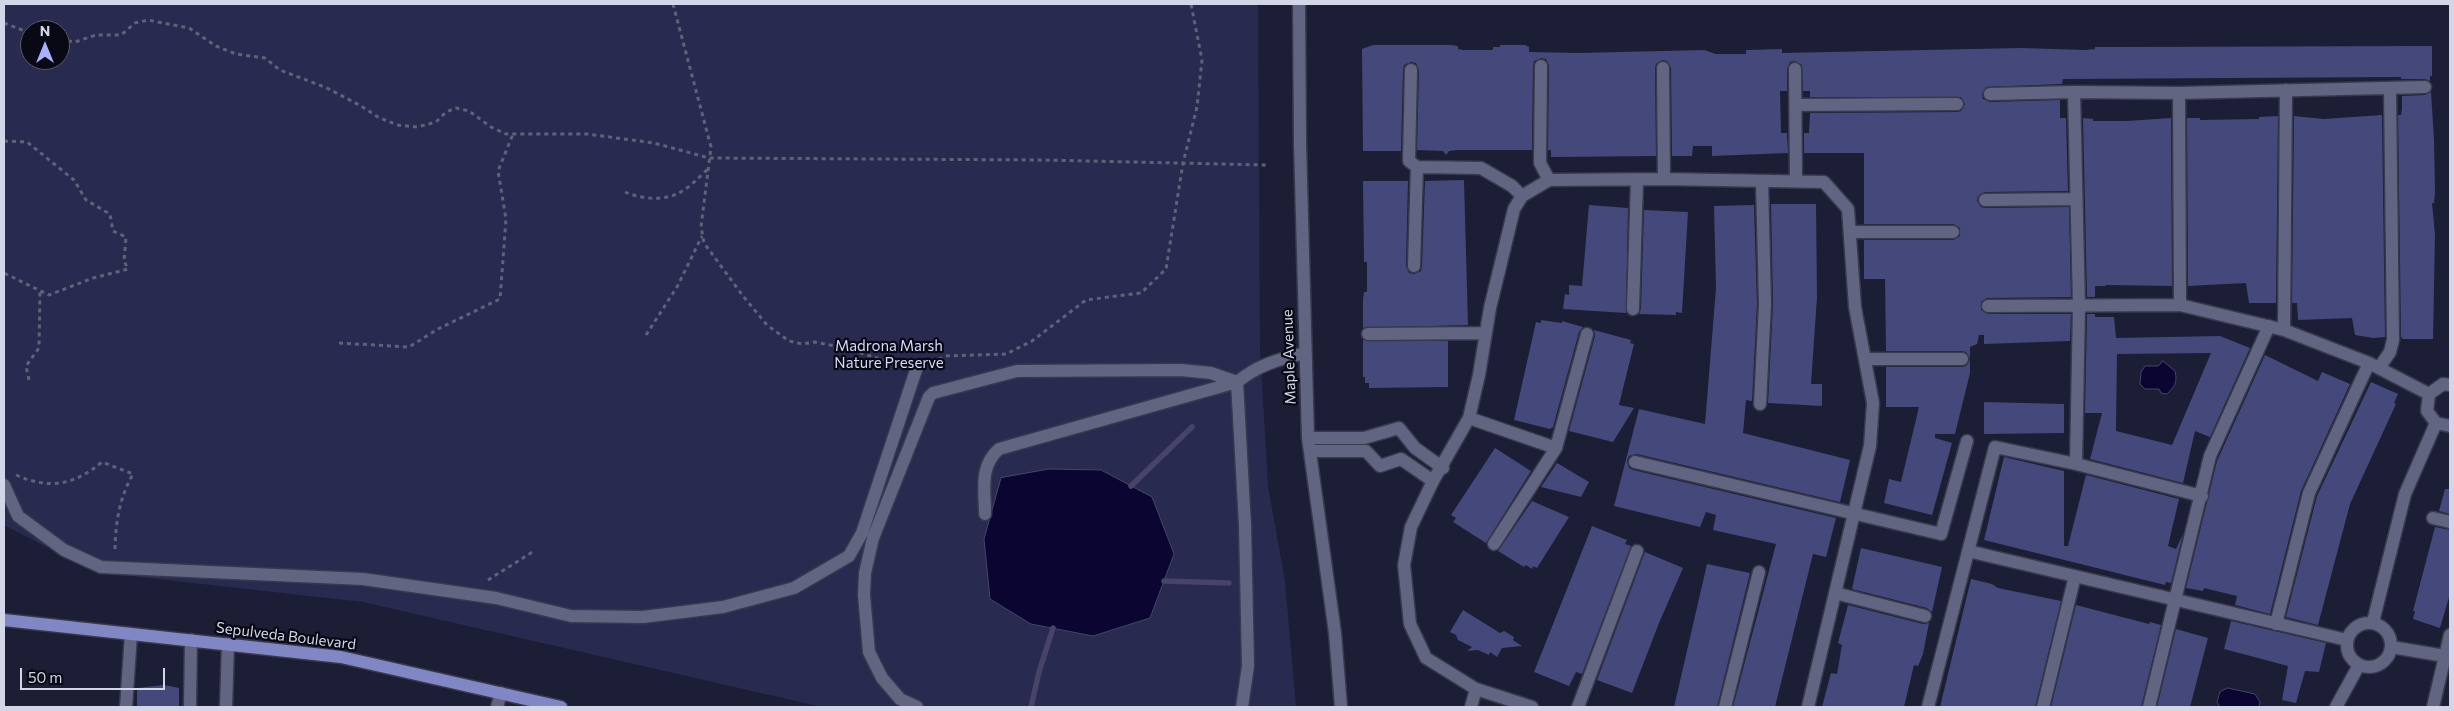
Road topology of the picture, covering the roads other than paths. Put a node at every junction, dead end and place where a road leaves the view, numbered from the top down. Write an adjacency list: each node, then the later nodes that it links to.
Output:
1 (1300, 4): 35 (street, Maple Avenue)
2 (1541, 66): 16 (street)
3 (1663, 68): 15 (street)
4 (1795, 69): 13 (street)
5 (1411, 70): 14 (street)
6 (2425, 87): 7 (street)
7 (2390, 88): 8 (street); 38 (street)
8 (2286, 90): 10 (street); 31 (street)
9 (2074, 92): 10 (street); 11 (street); 22 (street)
10 (2179, 92): 26 (street)
11 (1990, 94)
12 (1957, 104): 13 (street)
13 (1796, 105): 19 (street)
14 (1417, 167): 20 (street); 25 (street)
15 (1664, 179): 17 (street); 18 (street)
16 (1549, 180): 17 (street); 20 (street)
17 (1637, 180): 29 (street)
18 (1762, 181): 19 (street); 43 (street)
19 (1796, 182): 23 (street)
20 (1522, 196): 32 (street)
21 (1985, 200): 22 (street)
22 (2076, 200): 27 (street)
23 (1850, 232): 24 (street); 36 (street)
24 (1953, 232)
25 (1414, 266)
26 (2180, 304): 27 (street); 30 (street)
27 (2079, 305): 28 (street); 52 (street)
28 (1988, 306)
29 (1633, 309)
30 (2269, 326): 31 (street); 56 (street)
31 (2284, 330): 38 (street)
32 (1486, 333): 33 (street); 44 (street)
33 (1368, 334)
34 (1587, 334): 49 (street)
35 (1305, 353): 40 (street); 47 (street, Maple Avenue)
36 (1865, 359): 37 (street); 57 (street)
37 (1962, 359)
38 (2374, 365): 42 (street); 71 (street)
39 (916, 367): 55 (street)
40 (1236, 382): 58 (street); 87 (street); 88 (street)
41 (2450, 385): 42 (street)
42 (2429, 394): 45 (street)
43 (1760, 404)
44 (1469, 418): 49 (street); 53 (street)
45 (2436, 423): 46 (street); 70 (street)
46 (2450, 426)
47 (1308, 438): 50 (street, Maple Avenue); 53 (street)
48 (1967, 442): 57 (street)
49 (1556, 448): 61 (street)
50 (1310, 451): 54 (street); 89 (street, Maple Avenue)
51 (1635, 462): 57 (street)
52 (2076, 464): 56 (street); 63 (street)
53 (1442, 468): 54 (street)
54 (1433, 481): 80 (street)
55 (4, 485)
56 (2202, 496): 67 (street)
57 (1854, 513): 66 (street)
58 (985, 514)
59 (2434, 518): 60 (street)
60 (2450, 522)
61 (1494, 544)
62 (1637, 551): 92 (street)
63 (1968, 551): 65 (street); 95 (street)
64 (1759, 572): 93 (street)
65 (2075, 576): 67 (street); 96 (street)
66 (1835, 593): 68 (street); 94 (street)
67 (2176, 600): 71 (street); 97 (street)
68 (1925, 616)
69 (4, 620): 72 (main road, Sepulveda Boulevard)
70 (2373, 622): 75 (street); 77 (street)
71 (2276, 624): 75 (street)
72 (130, 634): 74 (main road, Sepulveda Boulevard); 82 (street)
73 (2450, 635): 78 (street)
74 (191, 640): 76 (main road, Sepulveda Boulevard); 83 (street)
75 (2347, 640): 79 (street)
76 (228, 644): 81 (main road, Sepulveda Boulevard); 84 (street)
77 (2392, 647): 78 (street); 79 (street)
78 (2445, 656): 99 (street)
79 (2360, 665): 98 (street)
80 (1476, 689): 90 (street); 91 (street)
81 (501, 693): 85 (street); 86 (main road, Sepulveda Boulevard)
82 (126, 707)
83 (190, 707)
84 (226, 707)
85 (497, 707)
86 (560, 707)
87 (918, 707)
88 (1242, 707)
89 (1341, 707)
90 (1472, 707)
91 (1532, 707)
92 (1578, 707)
93 (1725, 707)
94 (1808, 707)
95 (1928, 707)
96 (2042, 707)
97 (2149, 707)
98 (2336, 707)
99 (2433, 707)

